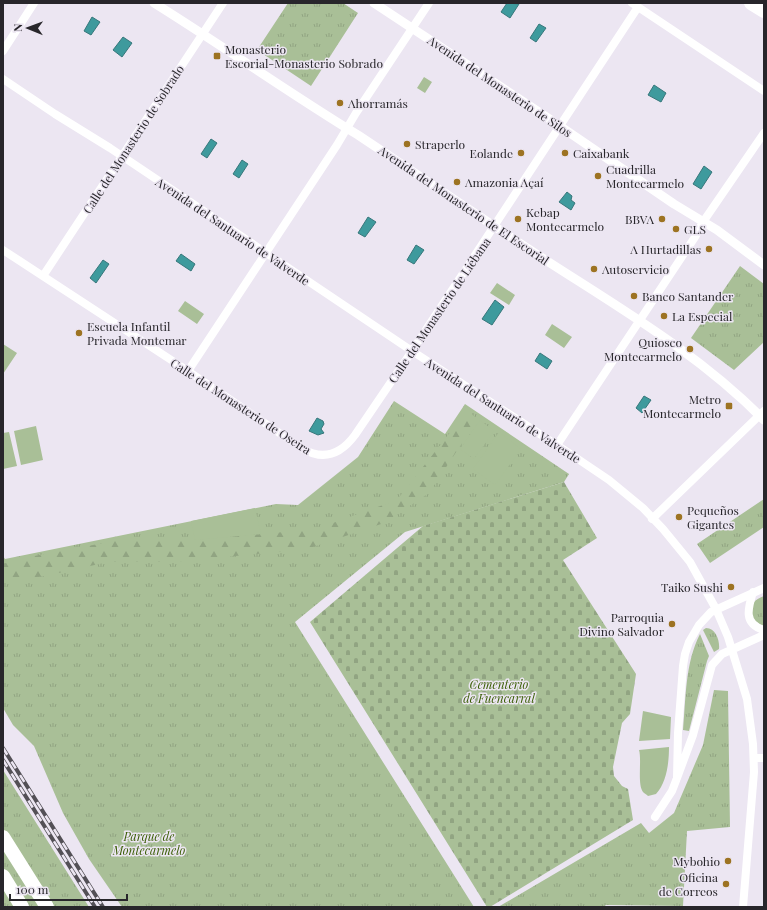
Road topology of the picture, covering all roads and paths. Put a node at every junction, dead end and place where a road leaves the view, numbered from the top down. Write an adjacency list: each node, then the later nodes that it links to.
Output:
1 (34, 3): 11 (street)
2 (154, 3): 10 (street, Avenida del Monasterio de El Escorial)
3 (223, 3): 10 (street, Calle del Monasterio de Sobrado)
4 (374, 3): 9 (street, Avenida del Monasterio de Silos)
5 (429, 3): 9 (street)
6 (751, 3): 8 (highway)
7 (635, 5): 13 (street); 14 (street, Calle del Monasterio de Liébana)
8 (764, 11)
9 (413, 28): 14 (street, Avenida del Monasterio de Silos); 15 (street)
10 (203, 33): 15 (street, Avenida del Monasterio de El Escorial); 17 (street, Calle del Monasterio de Sobrado)
11 (3, 51)
12 (3, 79): 17 (street, Avenida del Santuario de Valverde)
13 (764, 91)
14 (559, 126): 18 (street, Avenida del Monasterio de Silos); 19 (street, Calle del Monasterio de Liébana)
15 (347, 128): 19 (street, Avenida del Monasterio de El Escorial); 21 (street)
16 (764, 132): 18 (street)
17 (122, 156): 21 (street, Avenida del Santuario de Valverde); 23 (street, Calle del Monasterio de Sobrado)
18 (703, 222): 22 (street, Avenida del Monasterio de Silos); 24 (street)
19 (494, 226): 24 (street, Avenida del Monasterio de El Escorial); 25 (street, Calle del Monasterio de Liébana)
20 (3, 250): 23 (street, Calle del Monasterio de Oseira)
21 (266, 253): 25 (street, Avenida del Santuario de Valverde); 26 (street)
22 (764, 265)
23 (43, 276): 26 (street, Calle del Monasterio de Oseira)
24 (639, 320): 27 (street, Avenida del Monasterio de El Escorial); 28 (street)
25 (412, 351): 28 (street, Avenida del Santuario de Valverde); 29 (street, Calle del Monasterio de Liébana)
26 (188, 371): 29 (street, Calle del Monasterio de Oseira)
27 (762, 416): 30 (street)
28 (557, 445): 30 (street, Avenida del Santuario de Valverde)
29 (319, 455)
30 (652, 519): 33 (street, Avenida del Santuario de Valverde)
31 (764, 588): 32 (street)
32 (754, 592): 33 (street); 34 (street)
33 (716, 609): 36 (street, Avenida del Santuario de Valverde); 39 (street)
34 (764, 630)
35 (764, 635): 36 (street)
36 (732, 649): 37 (street, Avenida del Santuario de Valverde); 39 (street)
37 (754, 758): 38 (street); 45 (street, Avenida del Santuario de Valverde)
38 (764, 758)
39 (677, 778): 40 (street)
40 (655, 817)
41 (3, 837): 44 (highway)
42 (3, 876): 43 (highway)
43 (22, 907)
44 (47, 907)
45 (743, 907)

